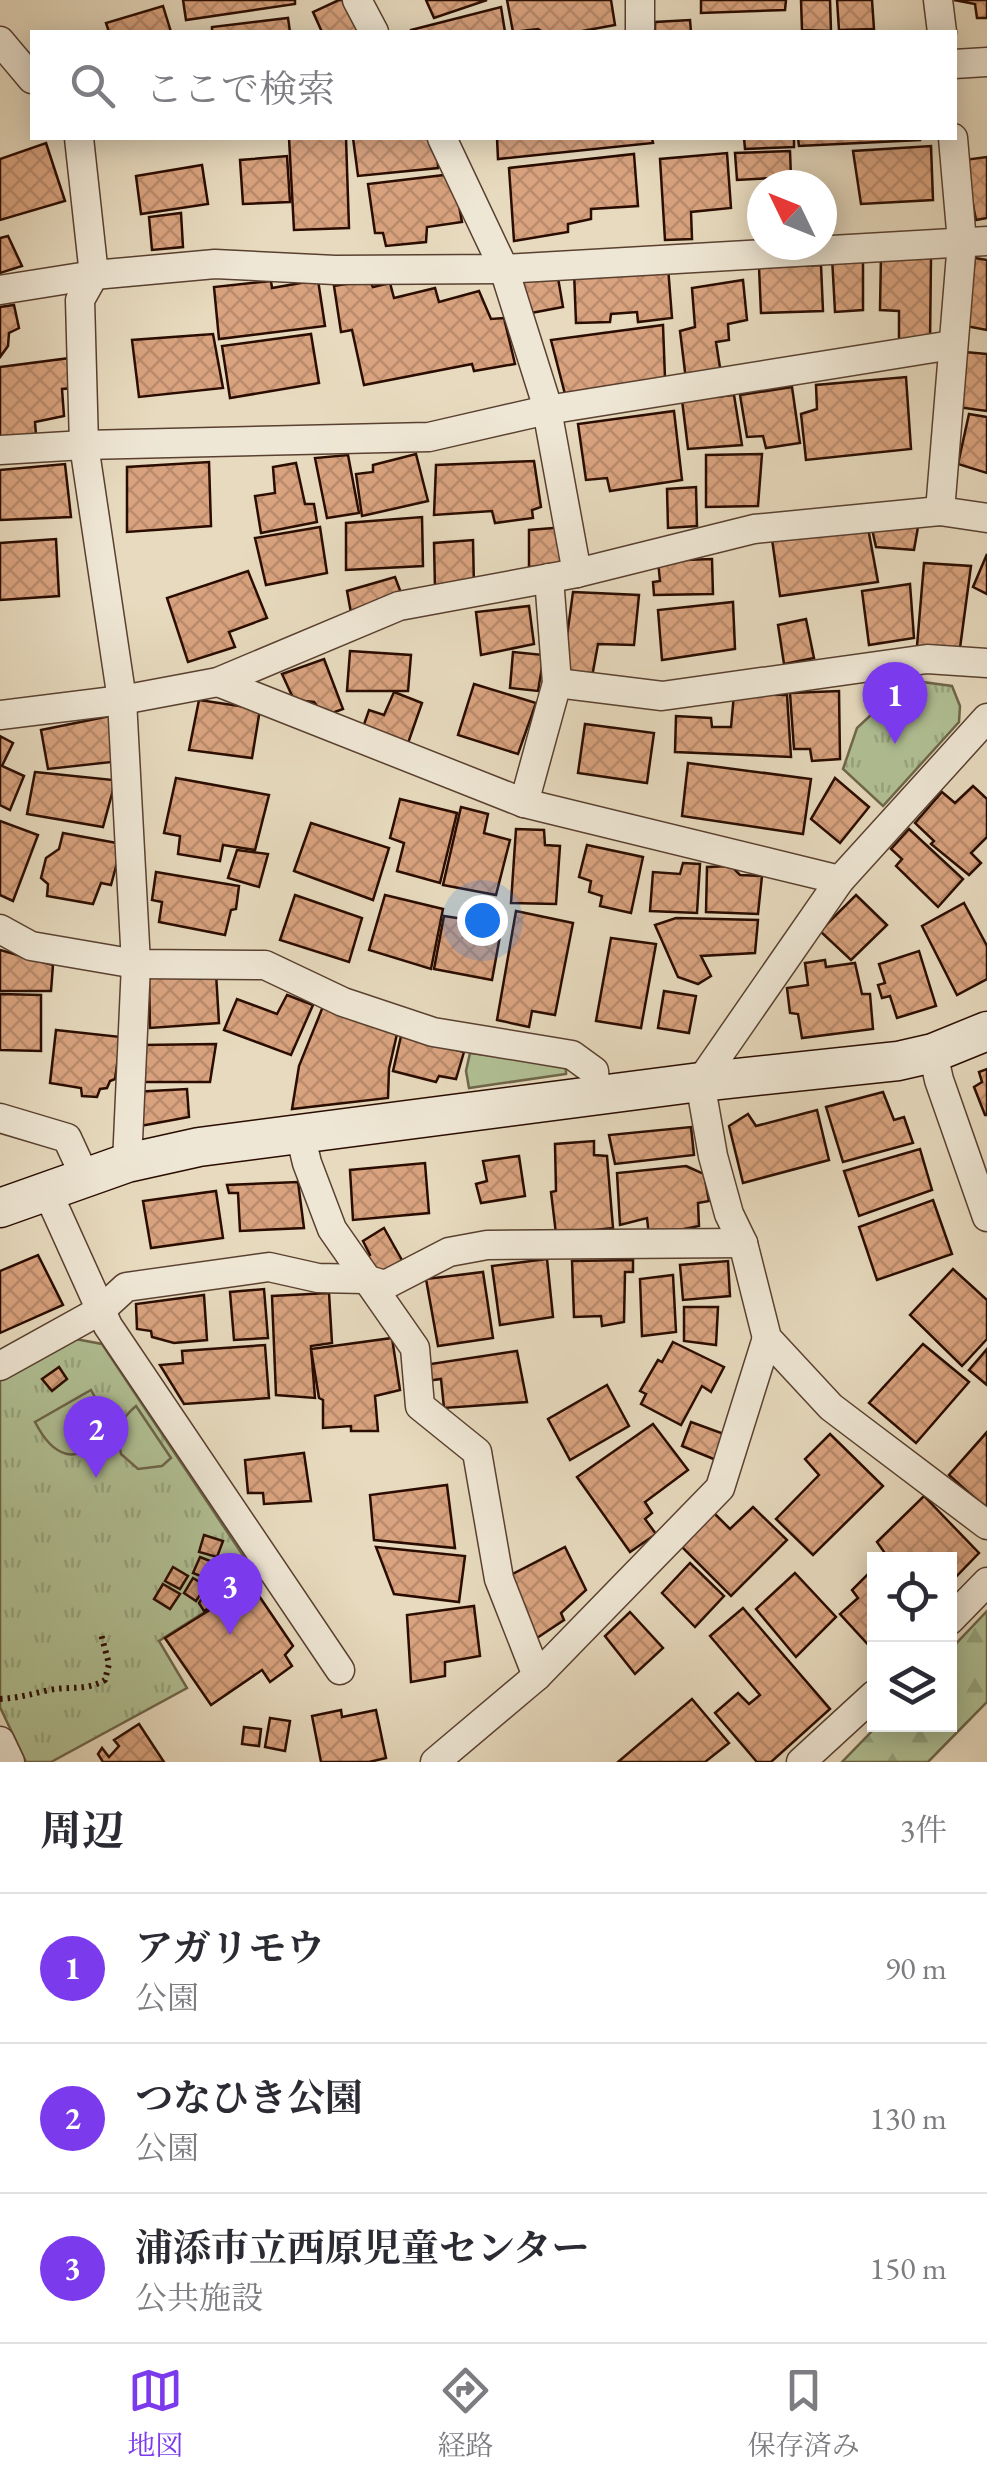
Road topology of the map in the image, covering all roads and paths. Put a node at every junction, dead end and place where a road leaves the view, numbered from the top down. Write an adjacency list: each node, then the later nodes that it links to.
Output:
1 (357, 0): 4 (street)
2 (640, 0): 5 (street)
3 (938, 0): 6 (street)
4 (373, 30)
5 (640, 30)
6 (942, 30)
7 (0, 41): 10 (street)
8 (987, 62): 9 (street)
9 (957, 64)
10 (30, 77)
11 (80, 140): 16 (street)
12 (443, 140): 15 (street)
13 (953, 140): 14 (street)
14 (975, 241): 15 (street); 18 (street)
15 (504, 269): 16 (street); 19 (street)
16 (94, 275): 17 (street); 20 (street)
17 (0, 290)
18 (952, 345): 19 (street); 22 (street)
19 (548, 410): 20 (street); 24 (street)
20 (84, 445): 21 (street); 29 (street)
21 (0, 450)
22 (940, 511): 23 (street); 24 (street)
23 (987, 518)
24 (577, 573): 25 (street)
25 (548, 578): 27 (street); 28 (street)
26 (987, 662): 28 (street)
27 (218, 682): 29 (street); 32 (street)
28 (557, 683): 32 (street)
29 (122, 700): 30 (street); 35 (street)
30 (0, 715)
31 (987, 718): 33 (street)
32 (524, 803): 33 (street)
33 (840, 880): 38 (street)
34 (0, 928): 35 (street)
35 (136, 964): 39 (street); 42 (street)
36 (987, 1030): 37 (street)
37 (934, 1052): 38 (street); 46 (street)
38 (700, 1082): 39 (street); 47 (street)
39 (596, 1095): 41 (street)
40 (0, 1118): 43 (street)
41 (300, 1134): 42 (street); 48 (street)
42 (127, 1163): 43 (street)
43 (85, 1176): 44 (street)
44 (46, 1191): 45 (street); 49 (street)
45 (0, 1208)
46 (987, 1218)
47 (744, 1243): 48 (street); 50 (street)
48 (365, 1279): 49 (street); 57 (street)
49 (101, 1310): 51 (street); 56 (street)
50 (768, 1338): 52 (street); 57 (street)
51 (0, 1366)
52 (987, 1525)
53 (987, 1582): 54 (street)
54 (957, 1613)
55 (101, 1634): 58 (path)
56 (340, 1670)
57 (537, 1676): 62 (street)
58 (0, 1699)
59 (867, 1701): 63 (street)
60 (0, 1741): 61 (street)
61 (10, 1762)
62 (435, 1762)
63 (801, 1762)

